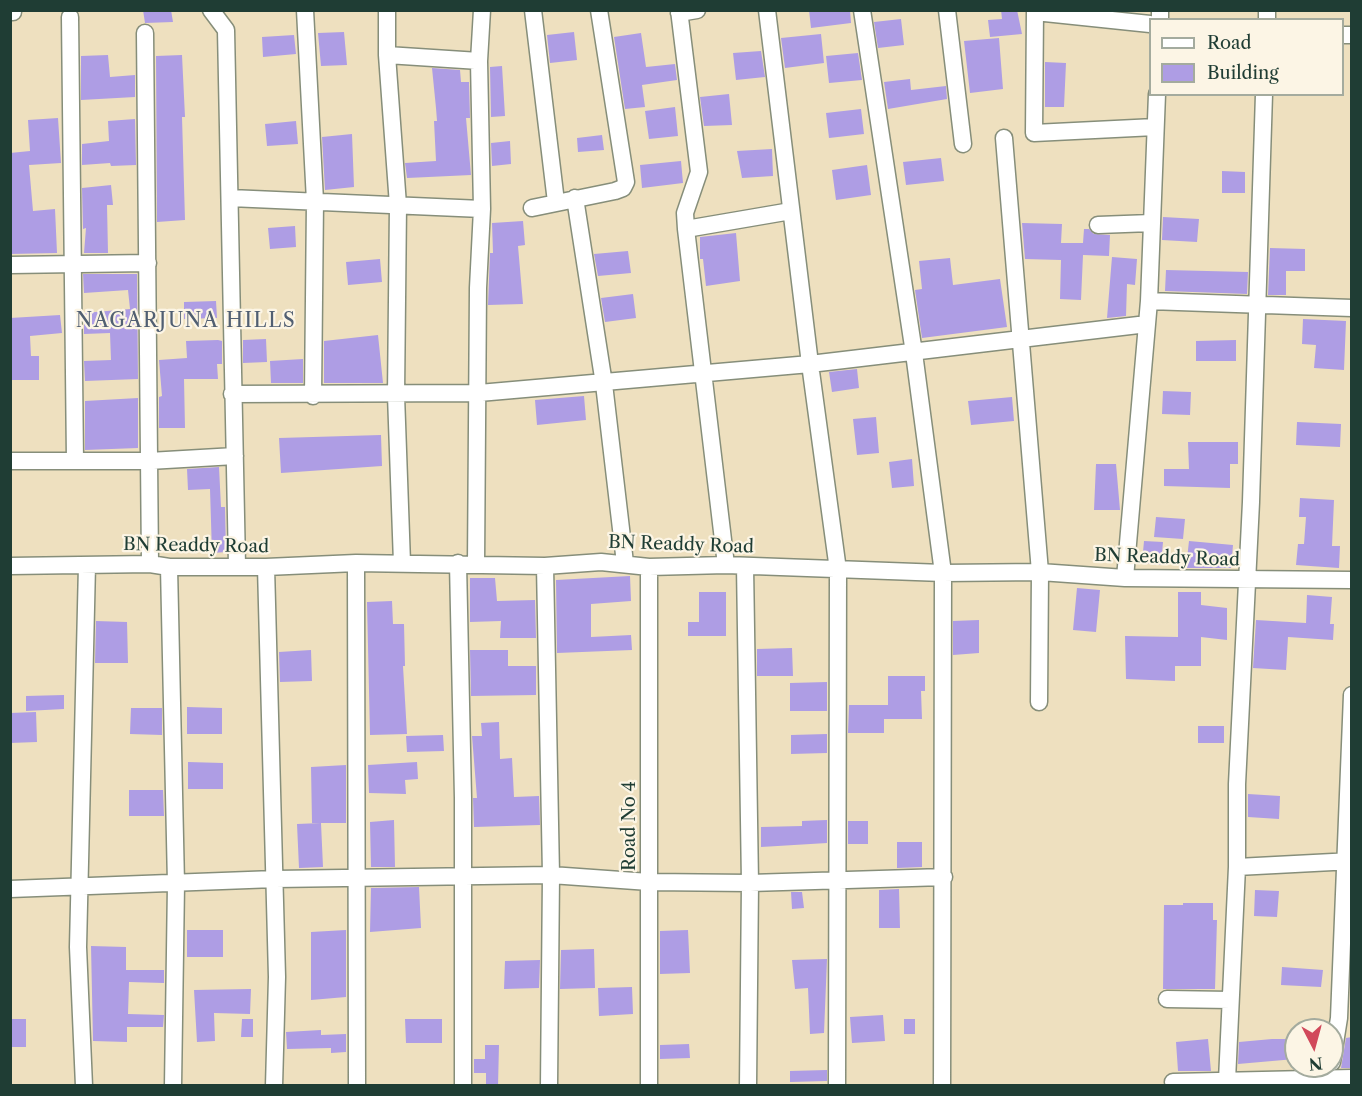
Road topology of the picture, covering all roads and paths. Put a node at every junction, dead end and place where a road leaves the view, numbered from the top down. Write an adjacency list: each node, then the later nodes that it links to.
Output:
1 (211, 10): 23 (street)
2 (305, 10): 25 (street)
3 (387, 10): 16 (street)
4 (482, 10): 17 (street)
5 (533, 10): 26 (street)
6 (599, 10): 24 (street)
7 (697, 10): 12 (street)
8 (767, 10): 30 (street)
9 (862, 10): 42 (street)
10 (947, 10): 22 (street)
11 (1035, 11): 14 (street); 20 (street)
12 (679, 12): 33 (street)
13 (70, 17): 36 (street)
14 (1149, 24)
15 (145, 33): 34 (street)
16 (387, 55): 17 (street); 27 (street)
17 (479, 61): 29 (street)
18 (1157, 96): 20 (street)
19 (1264, 96): 38 (street)
20 (1155, 128): 31 (street)
21 (1004, 138): 41 (street)
22 (963, 144)
23 (230, 198): 25 (street); 47 (street)
24 (575, 198): 26 (street); 45 (street)
25 (315, 201): 27 (street); 49 (street)
26 (556, 202): 28 (street)
27 (398, 205): 29 (street); 48 (street)
28 (532, 208)
29 (482, 209): 46 (street)
30 (791, 211): 33 (street); 43 (street)
31 (1151, 223): 32 (street); 37 (street)
32 (1098, 225)
33 (686, 229): 44 (street)
34 (148, 263): 36 (street); 53 (street)
35 (10, 265): 36 (street)
36 (73, 265): 52 (street)
37 (1149, 301): 38 (street); 40 (street)
38 (1256, 303): 39 (street); 73 (street)
39 (1352, 308)
40 (1147, 324): 41 (street); 72 (street)
41 (1022, 340): 42 (street); 70 (street)
42 (914, 352): 43 (street); 71 (street)
43 (810, 363): 44 (street); 69 (street)
44 (704, 373): 45 (street); 64 (street)
45 (604, 384): 46 (street); 57 (street)
46 (479, 393): 48 (street); 61 (street)
47 (232, 394): 49 (street); 50 (street)
48 (396, 395): 49 (street); 55 (street)
49 (314, 396)
50 (236, 456): 53 (street); 60 (street)
51 (10, 461): 52 (street)
52 (75, 461): 53 (street)
53 (149, 461): 58 (street)
54 (356, 563): 55 (street, BN Readdy Road); 67 (street, BN Readdy Road); 83 (street)
55 (402, 563): 56 (street, BN Readdy Road)
56 (458, 563): 61 (street, BN Readdy Road); 80 (street)
57 (625, 563): 63 (street, BN Readdy Road); 68 (street, BN Readdy Road)
58 (150, 564): 59 (street, BN Readdy Road); 66 (street, BN Readdy Road)
59 (87, 565): 62 (street, BN Readdy Road); 88 (street)
60 (237, 565): 66 (street, BN Readdy Road); 67 (street, BN Readdy Road)
61 (476, 565): 63 (street, BN Readdy Road)
62 (10, 566)
63 (545, 566): 79 (street)
64 (726, 566): 65 (street, BN Readdy Road); 68 (street, BN Readdy Road)
65 (745, 566): 69 (street, BN Readdy Road); 86 (street)
66 (169, 567): 87 (street)
67 (266, 567): 82 (street)
68 (649, 567): 85 (street, Road No 4)
69 (838, 570): 71 (street, BN Readdy Road); 84 (street)
70 (1040, 572): 71 (street, BN Readdy Road); 72 (street, BN Readdy Road); 76 (street)
71 (944, 573): 81 (street)
72 (1125, 578): 73 (street, BN Readdy Road)
73 (1245, 580): 74 (street, BN Readdy Road); 78 (street)
74 (1352, 580)
75 (1352, 695): 77 (street)
76 (1039, 702)
77 (1348, 861): 78 (street); 90 (street)
78 (1237, 867): 92 (street)
79 (551, 875): 80 (street); 85 (street); 102 (street)
80 (463, 877): 83 (street); 101 (street)
81 (944, 877): 84 (street); 106 (street)
82 (275, 879): 83 (street); 87 (street); 99 (street)
83 (357, 879): 100 (street)
84 (839, 881): 86 (street); 105 (street)
85 (649, 882): 86 (street); 103 (street, Road No 4)
86 (750, 883): 104 (street)
87 (176, 884): 88 (street); 98 (street)
88 (80, 887): 89 (street); 97 (street)
89 (10, 889)
90 (1346, 943): 93 (street)
91 (1167, 999): 92 (street)
92 (1230, 1000): 94 (street)
93 (1339, 1018)
94 (1227, 1080): 95 (street); 96 (street)
95 (1173, 1082)
96 (1302, 1082)
97 (84, 1086)
98 (173, 1086)
99 (274, 1086)
100 (357, 1086)
101 (463, 1086)
102 (549, 1086)
103 (649, 1086)
104 (748, 1086)
105 (837, 1086)
106 (942, 1086)

